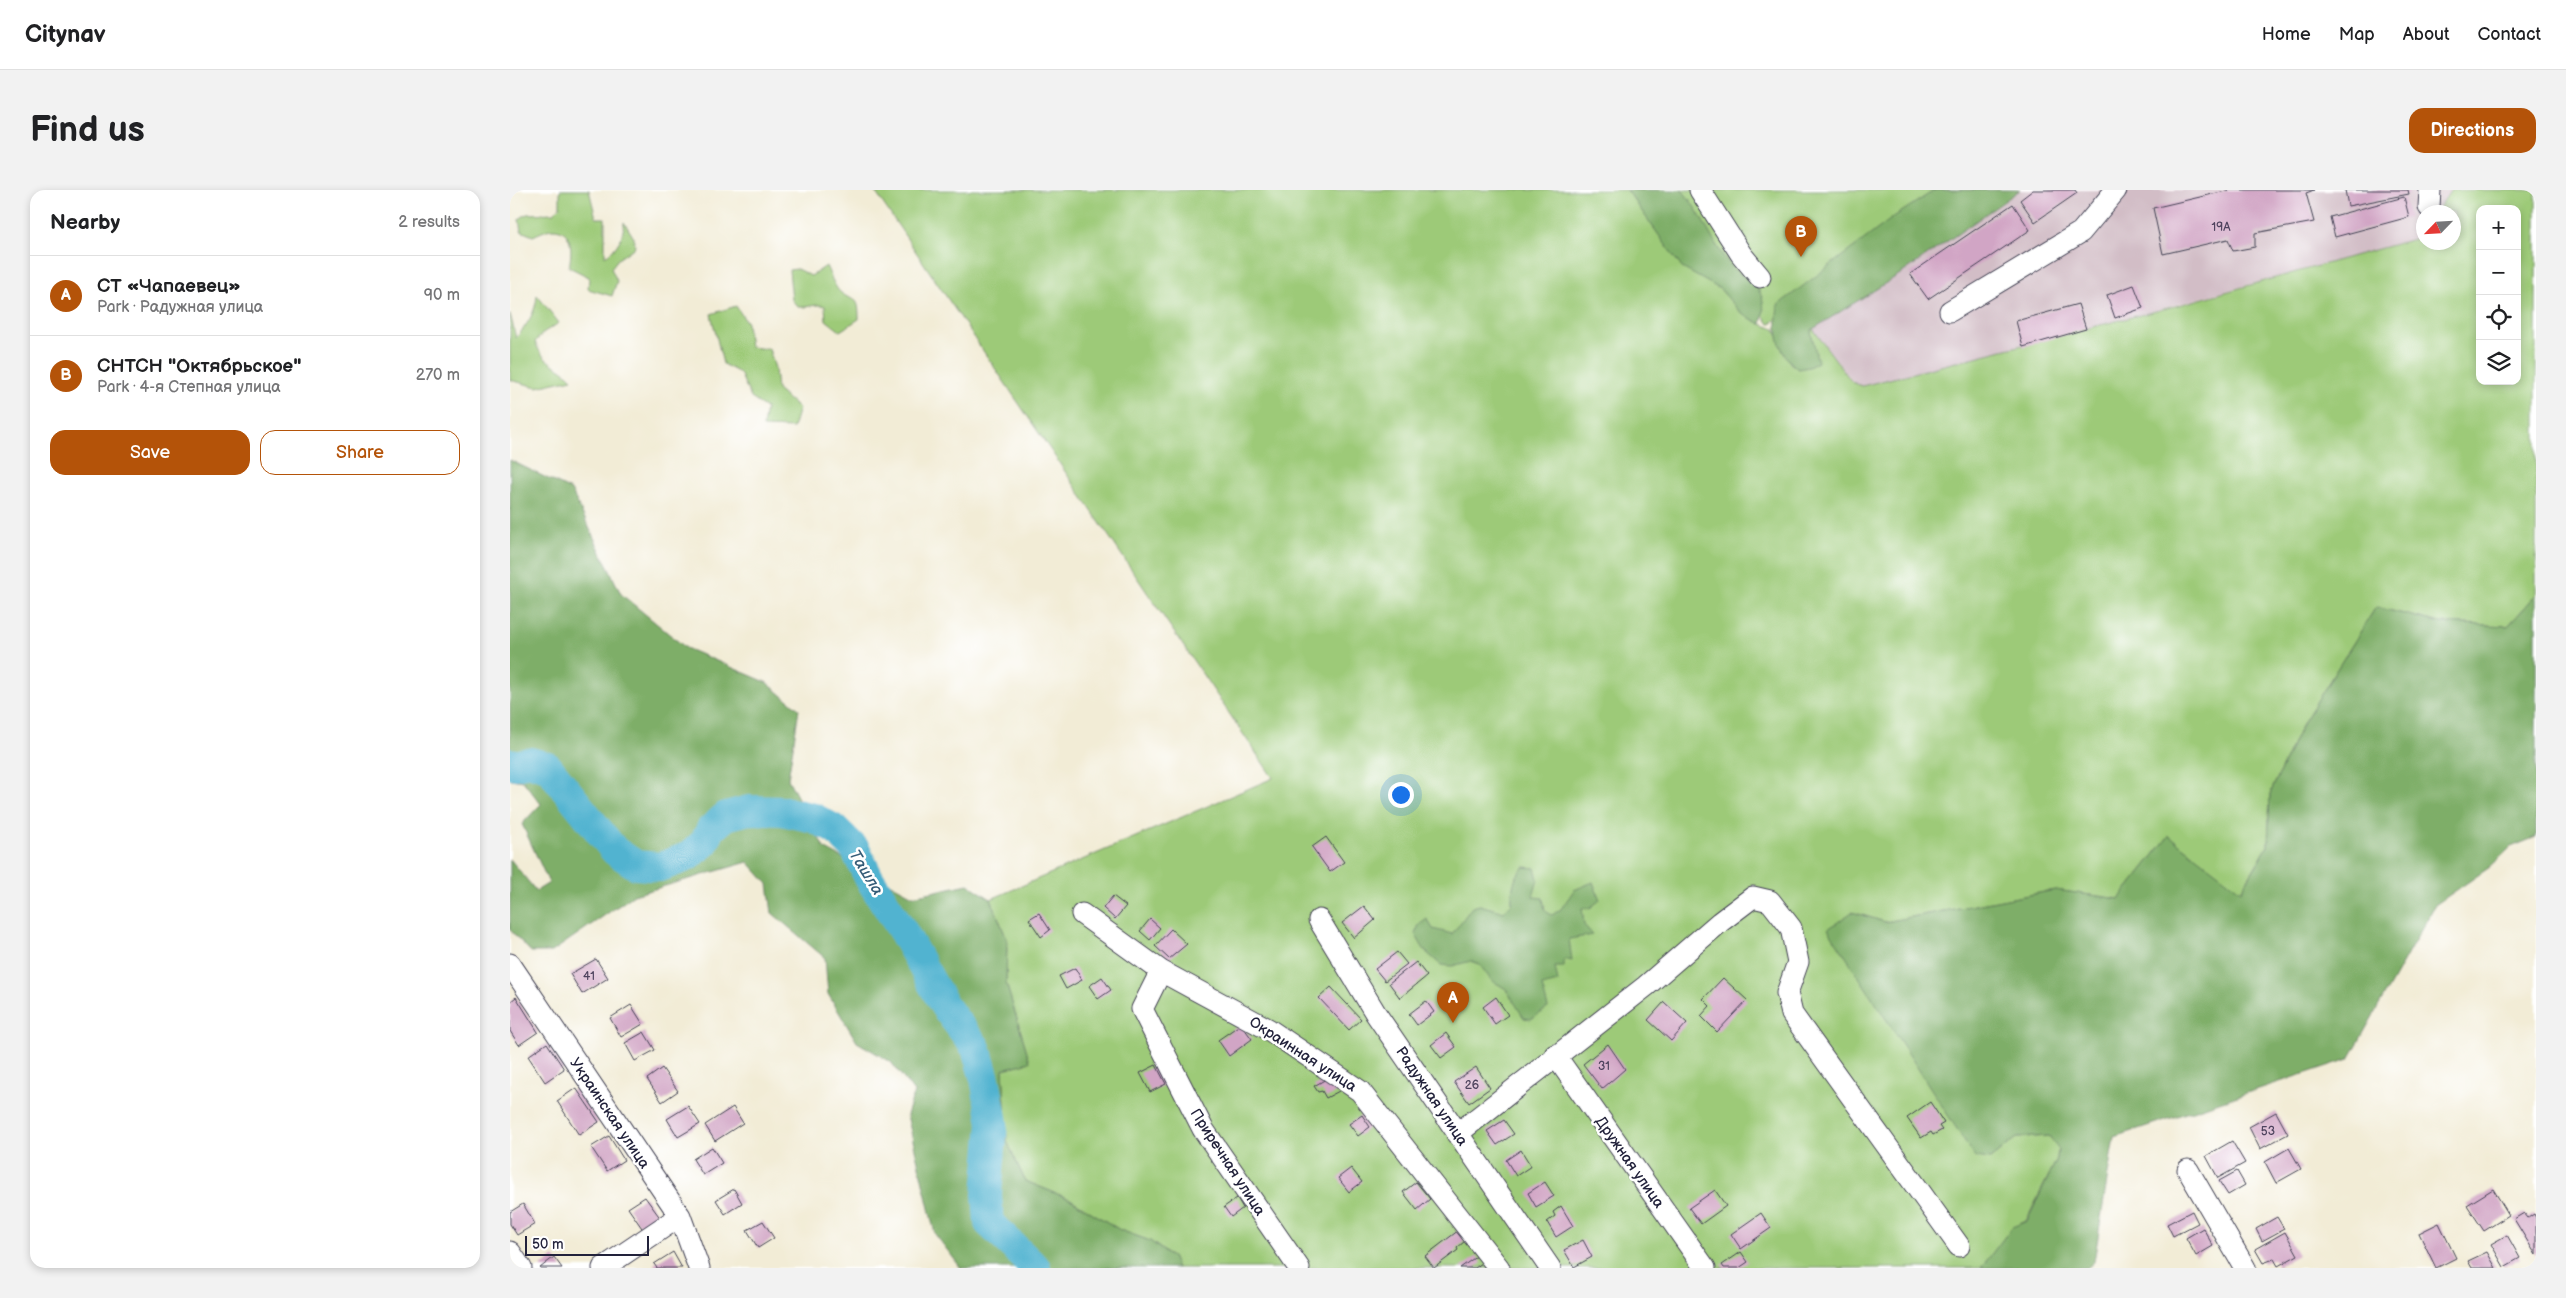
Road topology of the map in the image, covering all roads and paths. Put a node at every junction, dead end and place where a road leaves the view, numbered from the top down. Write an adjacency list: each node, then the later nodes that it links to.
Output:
1 (1700, 190): 3 (street)
2 (2116, 190): 4 (street)
3 (1760, 277)
4 (1950, 311)
5 (1082, 914): 8 (street, Окраинная улица)
6 (1319, 920): 10 (street, Радужная улица)
7 (510, 964): 12 (street, Украинская улица)
8 (1161, 970): 18 (street, Приречная улица); 19 (street, Окраинная улица)
9 (1555, 1055): 10 (street); 13 (street); 21 (street, Дружная улица)
10 (1457, 1134): 20 (street, Радужная улица)
11 (2188, 1170): 22 (street)
12 (680, 1216): 16 (street); 17 (street, Украинская улица)
13 (1959, 1246)
14 (510, 1252): 15 (street)
15 (521, 1268)
16 (603, 1268)
17 (699, 1268)
18 (1299, 1268)
19 (1499, 1268)
20 (1550, 1268)
21 (1705, 1268)
22 (2245, 1268)

